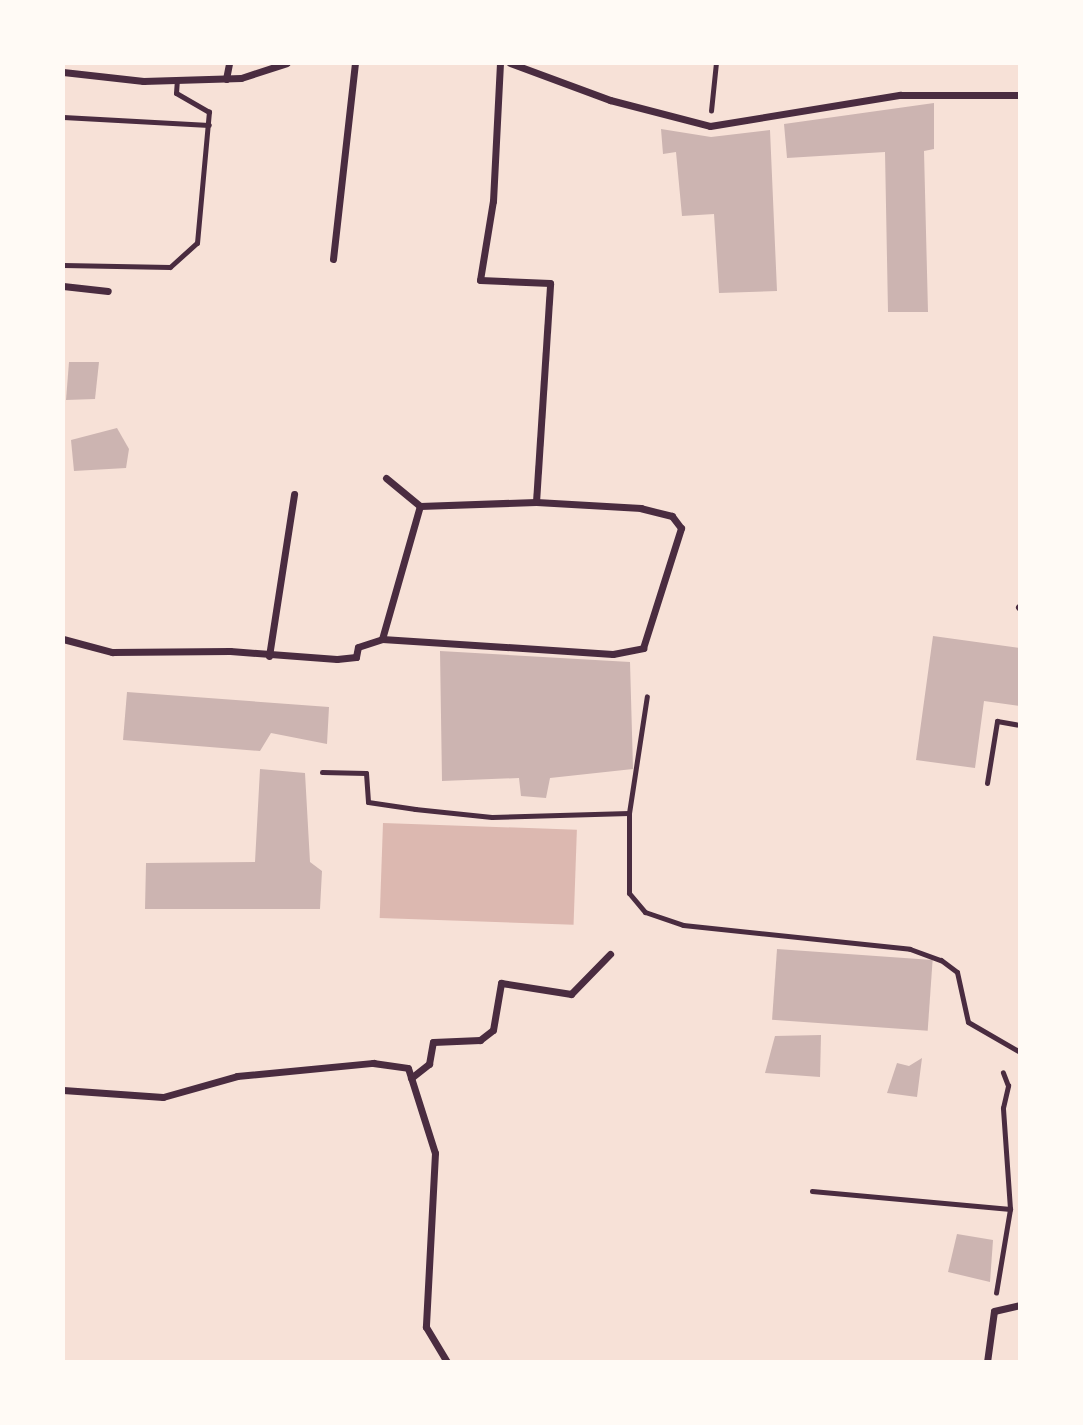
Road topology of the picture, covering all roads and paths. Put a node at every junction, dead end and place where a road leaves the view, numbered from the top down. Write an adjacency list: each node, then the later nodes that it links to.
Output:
1 (229, 63): 8 (street)
2 (287, 63): 8 (street)
3 (355, 63): 14 (street)
4 (500, 63): 20 (street)
5 (510, 63): 13 (street)
6 (716, 63): 13 (path)
7 (63, 72): 9 (street)
8 (226, 79): 9 (street)
9 (177, 80): 12 (lane)
10 (1020, 95): 13 (street)
11 (63, 117): 12 (lane)
12 (209, 125): 15 (lane)
13 (710, 126)
14 (333, 259)
15 (63, 265)
16 (63, 286): 17 (street)
17 (108, 291)
18 (386, 478): 21 (street)
19 (293, 494): 24 (street)
20 (536, 502): 21 (street); 23 (street)
21 (420, 506): 23 (street)
22 (63, 639): 24 (street)
23 (382, 639): 24 (street)
24 (269, 656)
25 (647, 696): 29 (lane)
26 (1020, 725): 28 (lane)
27 (322, 772): 29 (lane)
28 (987, 783)
29 (629, 813): 31 (lane)
30 (610, 954): 33 (street)
31 (1020, 1052)
32 (1003, 1073): 36 (path)
33 (411, 1078): 34 (street); 39 (street)
34 (63, 1090)
35 (811, 1191): 36 (path)
36 (1010, 1209): 38 (path)
37 (1020, 1305): 38 (street)
38 (993, 1311): 40 (street)
39 (447, 1362)
40 (987, 1362)

